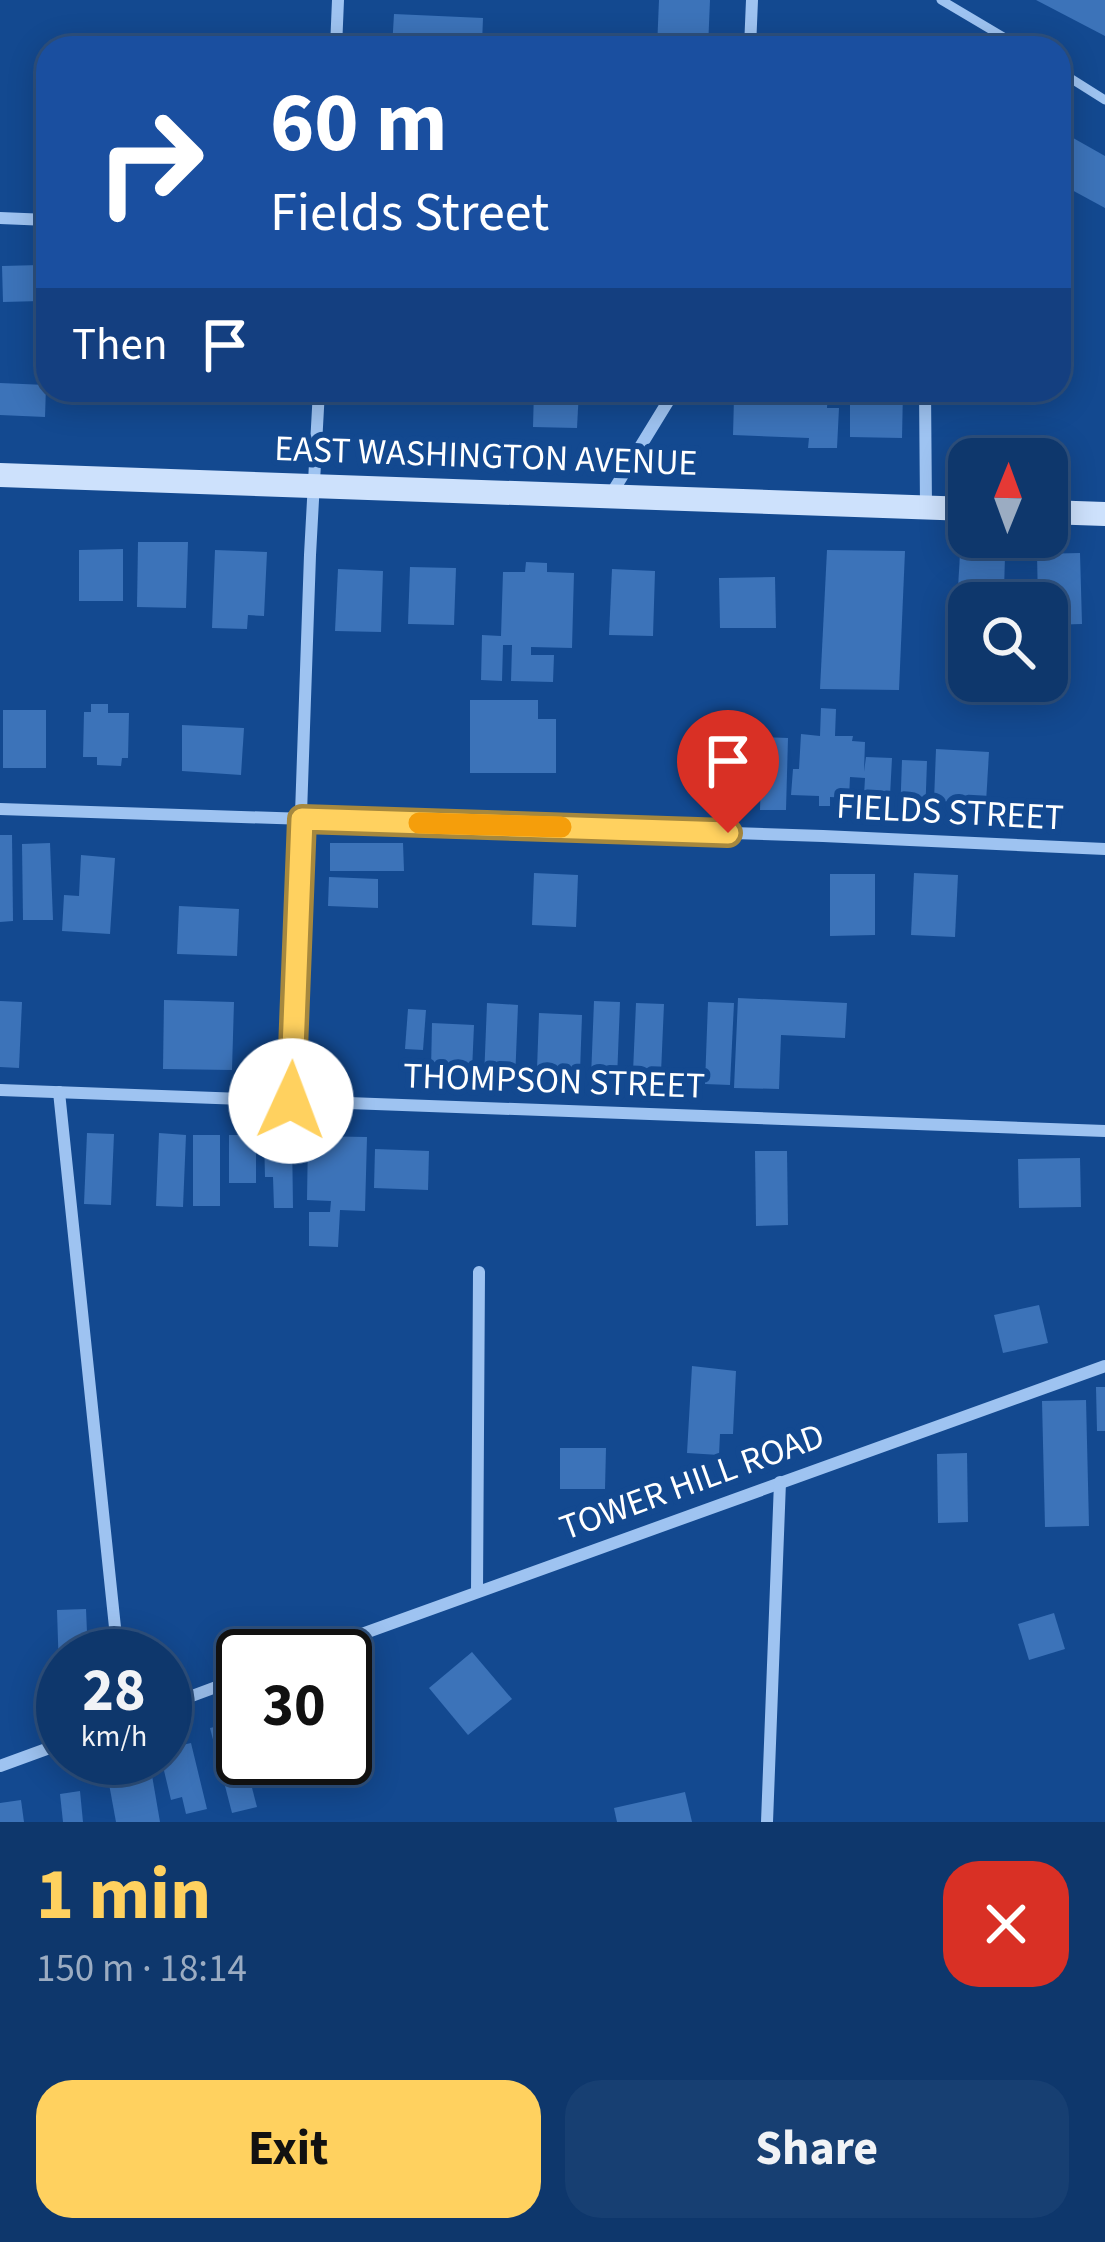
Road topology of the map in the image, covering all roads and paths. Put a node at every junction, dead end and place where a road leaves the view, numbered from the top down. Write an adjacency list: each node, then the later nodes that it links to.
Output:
1 (338, 0): 4 (street)
2 (752, 0): 5 (street)
3 (941, 0): 6 (lane)
4 (336, 36)
5 (750, 36)
6 (1002, 36)
7 (1071, 79): 8 (lane)
8 (1105, 100)
9 (0, 218): 10 (street)
10 (36, 220)
11 (319, 402): 15 (street)
12 (668, 402): 16 (street)
13 (925, 402): 17 (street)
14 (0, 475): 15 (street, EAST WASHINGTON AVENUE)
15 (313, 486): 16 (street, EAST WASHINGTON AVENUE); 22 (street)
16 (610, 497): 17 (street, EAST WASHINGTON AVENUE)
17 (926, 508): 18 (street, EAST WASHINGTON AVENUE)
18 (948, 509)
19 (1068, 513): 20 (street)
20 (1105, 514)
21 (0, 809): 22 (street, FIELDS STREET)
22 (302, 819): 23 (street, FIELDS STREET); 26 (street)
23 (1105, 849)
24 (0, 1090): 25 (street, THOMPSON STREET)
25 (59, 1092): 26 (street, THOMPSON STREET); 32 (street)
26 (291, 1101): 27 (street, THOMPSON STREET)
27 (1105, 1131)
28 (478, 1272): 31 (street)
29 (1105, 1366): 30 (street, TOWER HILL ROAD)
30 (780, 1482): 31 (street, TOWER HILL ROAD); 36 (street)
31 (477, 1592): 33 (street, TOWER HILL ROAD)
32 (115, 1629)
33 (372, 1630)
34 (36, 1753): 35 (street)
35 (0, 1766)
36 (767, 1822)

